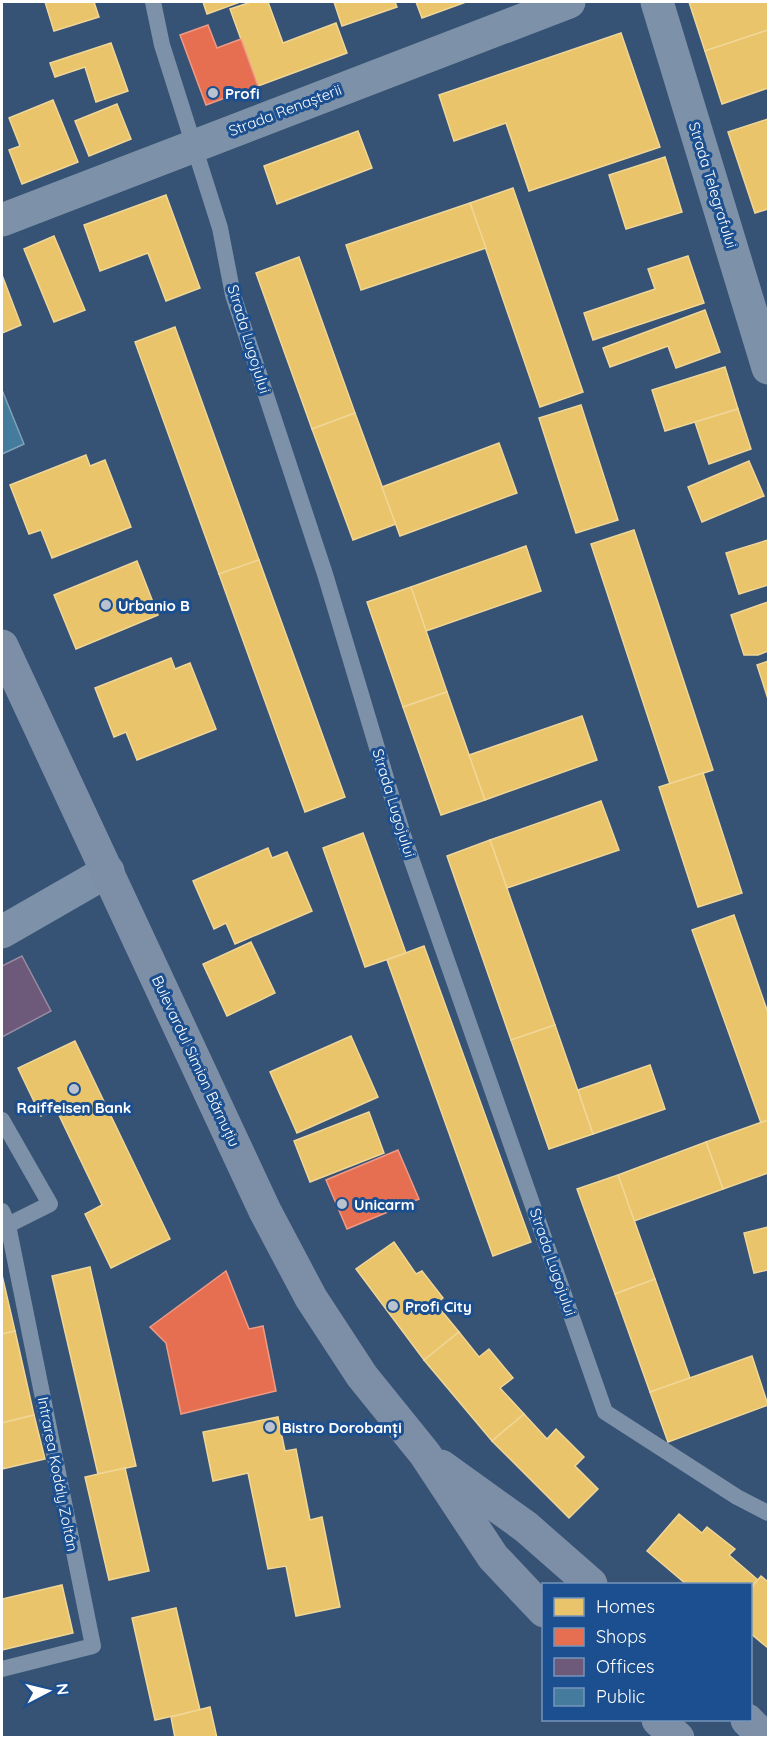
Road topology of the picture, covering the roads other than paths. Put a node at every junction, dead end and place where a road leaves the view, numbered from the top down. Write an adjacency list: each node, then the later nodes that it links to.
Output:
1 (153, 2): 4 (lane, Strada Lugojului)
2 (569, 2): 4 (street, Strada Renașterii)
3 (657, 2): 6 (street, Strada Telegrafului)
4 (195, 145): 5 (street, Strada Renașterii); 13 (lane, Strada Lugojului)
5 (2, 220)
6 (768, 368)
7 (2, 646): 8 (main road, Bulevardul Simion Bărnuțiu)
8 (108, 871): 9 (street); 12 (main road, Bulevardul Simion Bărnuțiu)
9 (2, 932)
10 (2, 1120): 11 (lane)
11 (5, 1218): 16 (lane, Intrarea Kodály Zoltán)
12 (425, 1455): 14 (main road, Bulevardul Simion Bărnuțiu); 15 (main road, Bulevardul Simion Bărnuțiu)
13 (768, 1513)
14 (590, 1583)
15 (542, 1610)
16 (2, 1669)
17 (653, 1721): 20 (main road)
18 (660, 1721): 21 (main road)
19 (749, 1721): 22 (main road)
20 (660, 1737)
21 (678, 1737)
22 (765, 1737)

